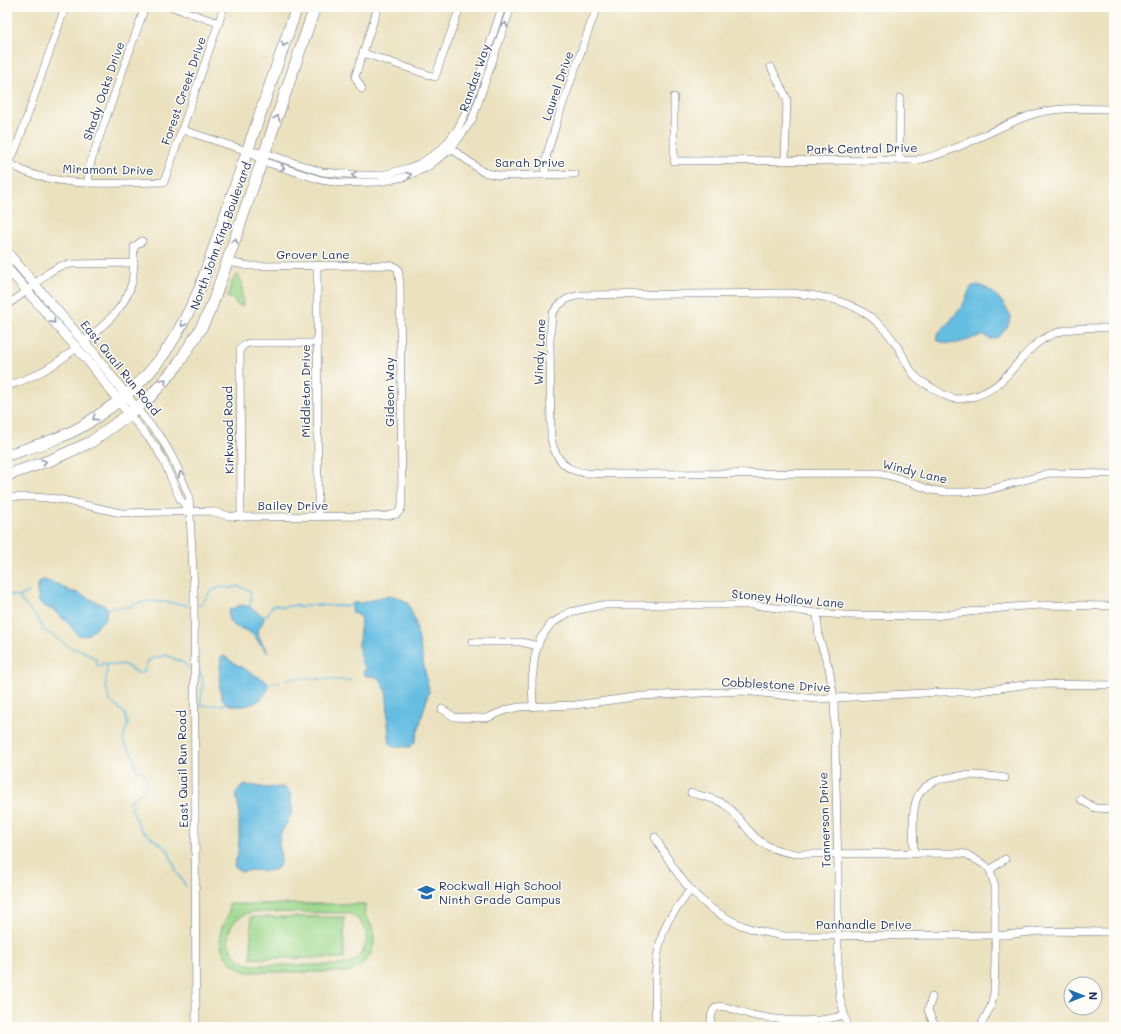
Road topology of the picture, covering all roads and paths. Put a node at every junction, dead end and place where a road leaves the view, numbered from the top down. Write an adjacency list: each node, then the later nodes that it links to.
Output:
1 (66, 7): 25 (street)
2 (145, 7): 28 (street, Shady Oaks Drive)
3 (172, 7): 12 (street)
4 (224, 7): 12 (street, Forest Creek Drive)
5 (297, 7): 21 (main road, North John King Boulevard, one-way to 21)
6 (314, 7): 22 (main road, North John King Boulevard, one-way to 6)
7 (378, 7): 13 (street)
8 (460, 7): 13 (street)
9 (502, 7): 20 (street, Randas Way)
10 (511, 7): 20 (street, Randas Way, one-way to 10)
11 (598, 7): 27 (street, Laurel Drive)
12 (219, 23): 19 (street, Forest Creek Drive)
13 (363, 53): 15 (street)
14 (770, 67): 24 (street)
15 (362, 89)
16 (674, 97): 24 (street, Park Central Drive)
17 (900, 98): 23 (street)
18 (1114, 109): 23 (street, Park Central Drive)
19 (183, 130): 21 (street, Randas Way); 29 (street, Forest Creek Drive)
20 (449, 147): 22 (street, Randas Way); 27 (street, Sarah Drive)
21 (247, 151): 22 (street, Randas Way); 44 (main road, North John King Boulevard, one-way to 44)
22 (263, 157): 32 (main road, North John King Boulevard, one-way to 22)
23 (899, 160): 24 (street, Park Central Drive)
24 (785, 161)
25 (7, 162): 28 (street, Miramont Drive)
26 (575, 174): 27 (street, Sarah Drive)
27 (545, 175)
28 (88, 182): 29 (street, Miramont Drive)
29 (164, 182)
30 (142, 241): 33 (street)
31 (7, 252): 37 (street, East Quail Run Road)
32 (228, 262): 34 (street, Grover Lane); 45 (main road, North John King Boulevard, one-way to 32)
33 (134, 263): 37 (street); 40 (street)
34 (317, 265): 36 (street, Grover Lane); 41 (street, Middleton Drive)
35 (7, 268): 37 (street, East Quail Run Road)
36 (398, 269): 51 (street, Gideon Way)
37 (31, 289): 38 (street); 40 (street, East Quail Run Road); 42 (street, East Quail Run Road, one-way to 42)
38 (7, 304)
39 (1114, 328): 48 (street, Windy Lane)
40 (84, 342): 44 (street, East Quail Run Road)
41 (317, 343): 52 (street, Middleton Drive); 53 (street, Kirkwood Road)
42 (76, 348): 43 (street); 44 (street, East Quail Run Road)
43 (7, 386)
44 (123, 399): 45 (street, East Quail Run Road); 46 (main road, North John King Boulevard, one-way to 46)
45 (133, 411): 47 (main road, North John King Boulevard, one-way to 45); 50 (street, East Quail Run Road)
46 (7, 455)
47 (7, 474)
48 (1114, 474)
49 (7, 497): 50 (street, Bailey Drive)
50 (190, 511): 53 (street, Bailey Drive); 77 (street, East Quail Run Road)
51 (397, 514): 52 (street, Bailey Drive)
52 (318, 516): 53 (street, Bailey Drive)
53 (241, 517)
54 (1114, 606): 55 (street, Stoney Hollow Lane)
55 (817, 613): 57 (street, Stoney Hollow Lane); 59 (street, Tannerson Drive)
56 (472, 642): 57 (street)
57 (538, 646): 60 (street, Stoney Hollow Lane)
58 (1114, 684): 59 (street, Cobblestone Drive)
59 (834, 699): 60 (street, Cobblestone Drive); 67 (street, Tannerson Drive)
60 (533, 706): 61 (street, Cobblestone Drive)
61 (442, 709)
62 (1005, 778): 68 (street)
63 (691, 793): 67 (street)
64 (1080, 798): 65 (street)
65 (1114, 809)
66 (655, 837): 71 (street, Panhandle Drive)
67 (838, 854): 68 (street); 74 (street, Tannerson Drive)
68 (914, 854): 70 (street)
69 (1004, 859): 70 (street)
70 (990, 870): 73 (street)
71 (690, 890): 74 (street, Panhandle Drive); 78 (street)
72 (1114, 932): 73 (street, Panhandle Drive)
73 (995, 935): 74 (street, Panhandle Drive); 82 (street)
74 (838, 936): 76 (street, Tannerson Drive)
75 (932, 997): 81 (street)
76 (844, 1015): 79 (street); 80 (street, Tannerson Drive)
77 (196, 1027)
78 (656, 1027)
79 (711, 1027)
80 (848, 1027)
81 (935, 1027)
82 (980, 1027)

